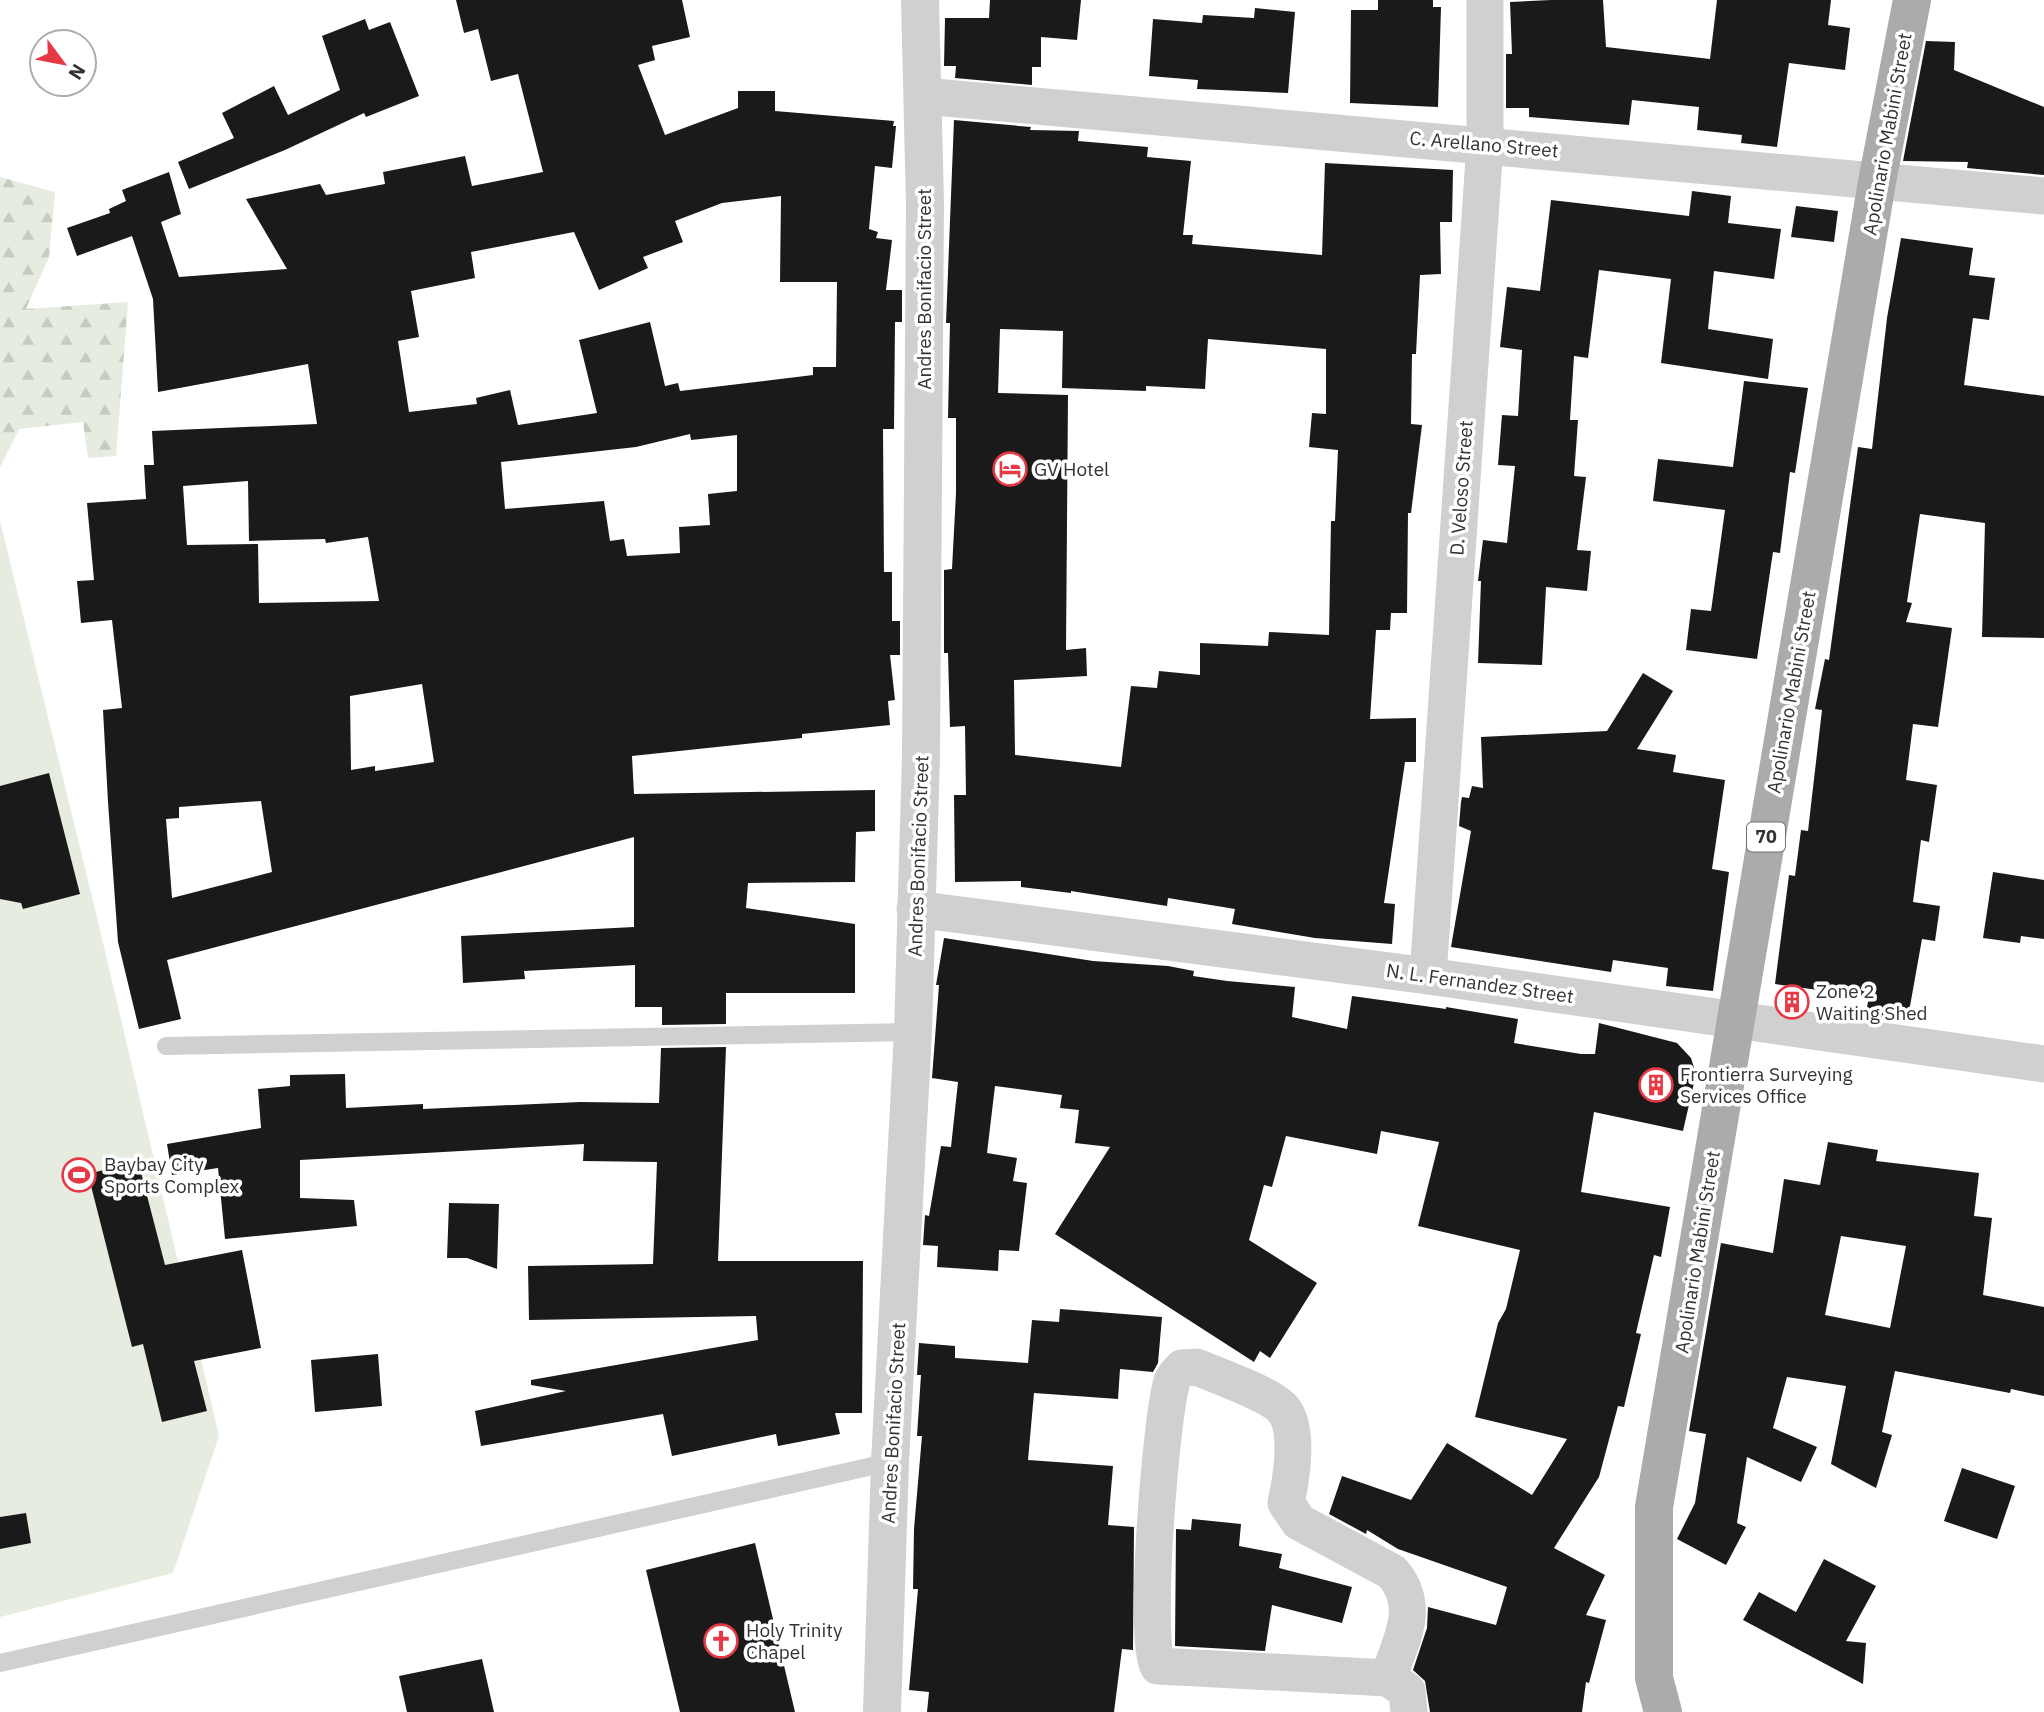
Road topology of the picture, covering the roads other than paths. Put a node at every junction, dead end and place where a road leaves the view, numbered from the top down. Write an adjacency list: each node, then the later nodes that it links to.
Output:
1 (920, 0): 4 (street, Andres Bonifacio Street)
2 (1485, 0): 5 (street, D. Veloso Street)
3 (1912, 0): 6 (main road, Apolinario Mabini Street / 70)
4 (923, 96): 5 (street, C. Arellano Street); 8 (street, Andres Bonifacio Street)
5 (1485, 144): 6 (street, C. Arellano Street); 9 (street, D. Veloso Street)
6 (1877, 182): 7 (street, C. Arellano Street); 10 (main road, Apolinario Mabini Street / 70)
7 (2044, 196)
8 (915, 909): 9 (street, N. L. Fernandez Street); 11 (street, Andres Bonifacio Street)
9 (1428, 976): 10 (street, N. L. Fernandez Street)
10 (1736, 1019): 13 (street, N. L. Fernandez Street); 17 (main road, Apolinario Mabini Street / 70)
11 (913, 1032): 12 (lane); 14 (street, Andres Bonifacio Street)
12 (166, 1046)
13 (2044, 1064)
14 (890, 1462): 15 (lane); 18 (street, Andres Bonifacio Street)
15 (0, 1663)
16 (1388, 1678): 16 (street); 19 (street)
17 (1654, 1700)
18 (882, 1712)
19 (1409, 1712)

